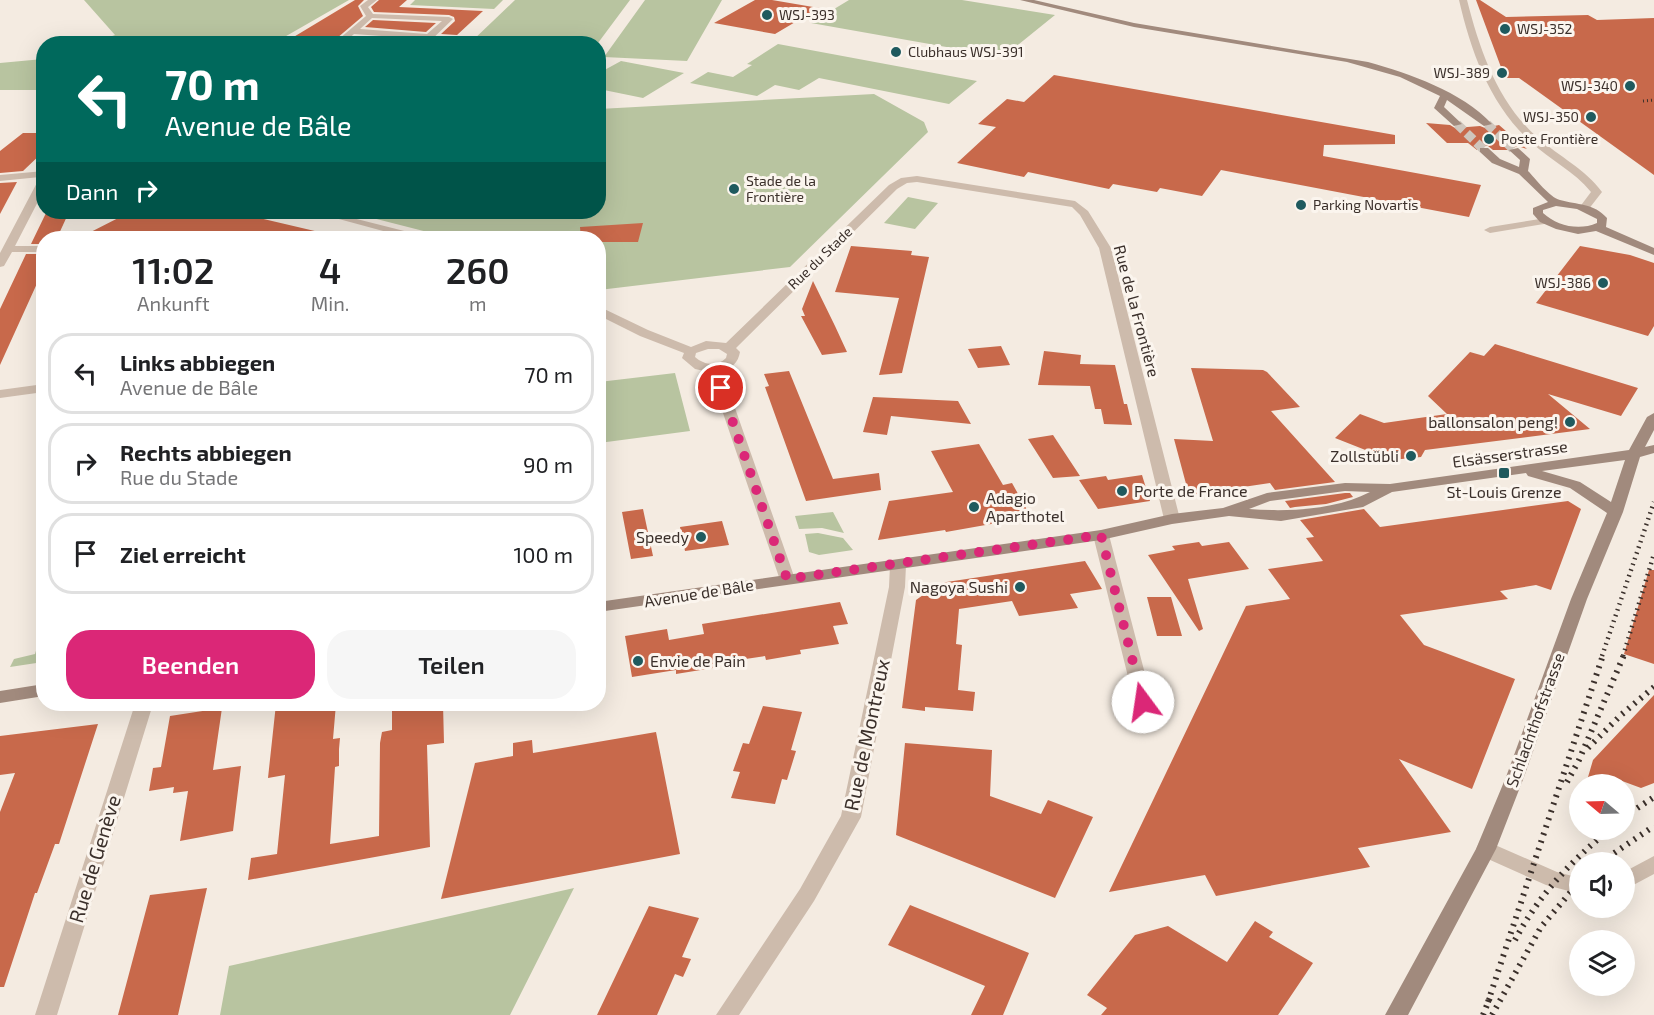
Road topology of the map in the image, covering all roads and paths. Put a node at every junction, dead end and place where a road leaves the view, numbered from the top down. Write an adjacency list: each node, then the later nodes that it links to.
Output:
1 (373, 0): 4 (street)
2 (1024, 0): 9 (main road)
3 (1463, 0): 20 (street)
4 (370, 16): 5 (street); 8 (street)
5 (354, 31): 6 (street); 7 (street)
6 (347, 36)
7 (393, 36)
8 (429, 36)
9 (1445, 96): 10 (main road); 11 (main road)
10 (1457, 124)
11 (1487, 124)
12 (1484, 150): 14 (main road)
13 (1514, 150): 14 (main road)
14 (1523, 172): 19 (main road)
15 (36, 177): 16 (street)
16 (0, 178)
17 (917, 179): 33 (street, Rue du Stade); 48 (street, Rue de la Frontière)
18 (36, 193): 26 (street)
19 (1555, 203): 20 (main road); 22 (main road)
20 (1584, 208): 23 (main road)
21 (345, 219): 25 (street)
22 (1546, 221): 23 (main road); 24 (street)
23 (1598, 228): 28 (main road)
24 (1490, 230)
25 (393, 231)
26 (8, 249): 27 (street); 29 (street)
27 (36, 249)
28 (1654, 252)
29 (0, 264)
30 (606, 314): 31 (street)
31 (616, 319): 32 (street); 34 (street)
32 (606, 321)
33 (729, 347): 34 (street); 35 (street, Rue du Stade)
34 (691, 351): 35 (street)
35 (714, 368): 51 (street)
36 (36, 389): 37 (street)
37 (0, 394)
38 (1654, 417): 40 (main road, Schlachthofstrasse)
39 (1654, 449): 40 (main road, Elsässerstrasse)
40 (1634, 454): 41 (main road, Elsässerstrasse); 42 (main road, Elsässerstrasse); 47 (main road, Schlachthofstrasse)
41 (1654, 459)
42 (1522, 470): 44 (main road, Elsässerstrasse); 47 (main road)
43 (1335, 488): 44 (main road, Elsässerstrasse); 46 (main road, Avenue de Bâle)
44 (1390, 488): 45 (main road, Elsässerstrasse)
45 (1319, 510): 46 (main road, Avenue de Bâle)
46 (1226, 512): 48 (main road, Avenue de Bâle)
47 (1615, 512): 57 (main road, Schlachthofstrasse)
48 (1172, 519): 49 (main road, Avenue de Bâle)
49 (1101, 535): 50 (main road, Avenue de Bâle); 55 (street)
50 (898, 565): 51 (main road, Avenue de Bâle); 62 (street, Rue de Montreux)
51 (787, 579): 52 (main road, Avenue de Bâle)
52 (606, 606)
53 (36, 691): 54 (main road)
54 (0, 697)
55 (1143, 702)
56 (142, 711): 61 (street, Rue de Genève)
57 (1486, 849): 60 (street); 63 (main road, Schlachthofstrasse)
58 (1654, 864): 59 (street)
59 (1635, 875)
60 (1569, 883)
61 (46, 1015)
62 (727, 1015)
63 (1396, 1015)

